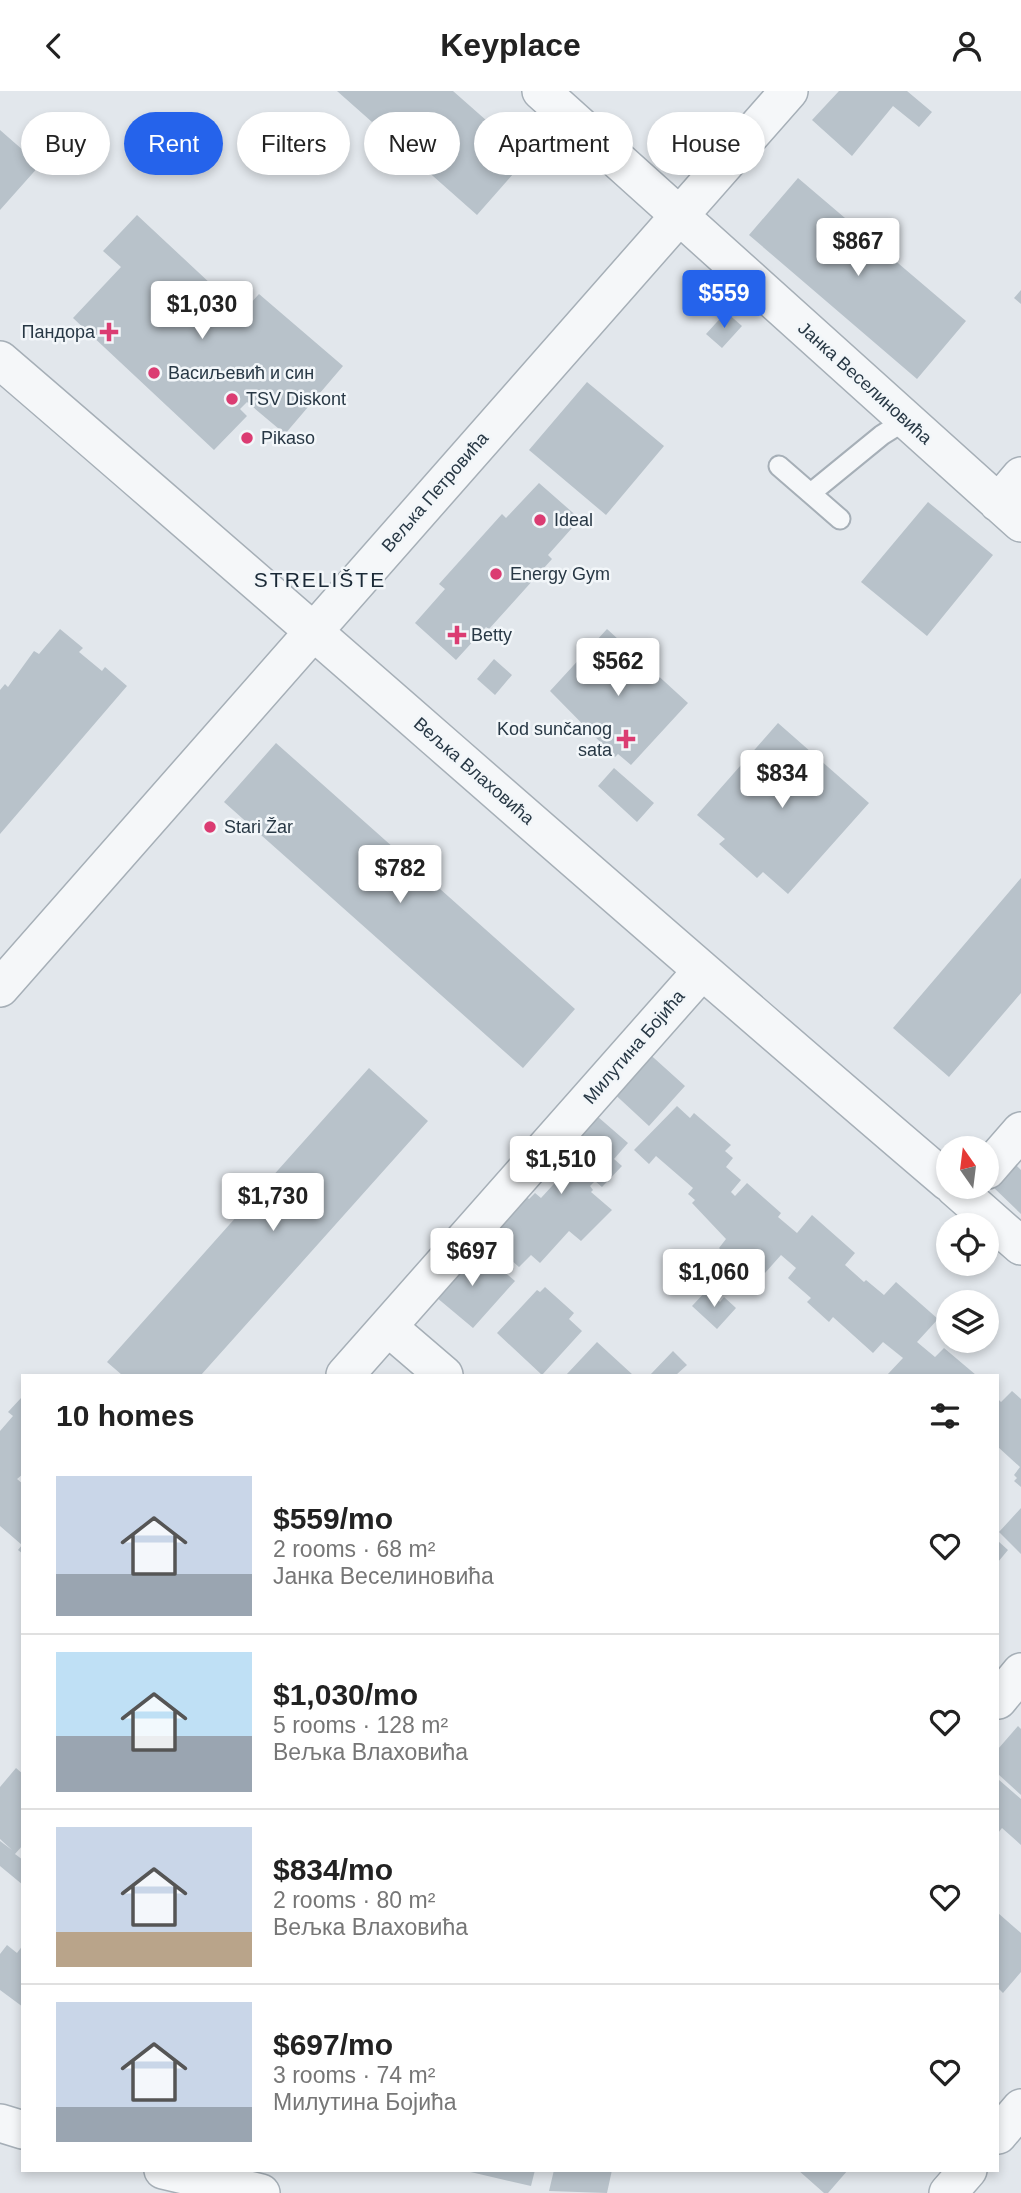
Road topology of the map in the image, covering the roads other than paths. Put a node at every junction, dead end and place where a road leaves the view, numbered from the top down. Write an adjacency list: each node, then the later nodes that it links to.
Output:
1 (541, 91): 3 (street, Јанка Веселиновића)
2 (789, 91): 3 (street, Вељка Петровића)
3 (679, 215): 5 (street, Јанка Веселиновића); 10 (street, Вељка Петровића)
4 (0, 360): 10 (street, Вељка Влаховића)
5 (906, 420): 7 (lane); 8 (street, Јанка Веселиновића)
6 (779, 466): 7 (lane)
7 (811, 493): 9 (lane)
8 (1013, 501)
9 (841, 519)
10 (314, 629): 11 (street, Вељка Влаховића); 12 (street, Вељка Петровића)
11 (701, 972): 15 (street, Вељка Влаховића); 18 (street, Милутина Бојића)
12 (0, 988)
13 (1021, 1131): 14 (street)
14 (999, 1152)
15 (936, 1161)
16 (979, 1199): 17 (street, Вељка Влаховића)
17 (1021, 1246)
18 (388, 1327): 19 (street, Милутина Бојића); 20 (street)
19 (346, 1374)
20 (443, 1374)
21 (1021, 1672): 22 (street)
22 (999, 1699)
23 (1021, 2108): 26 (street)
24 (0, 2123): 25 (street)
25 (21, 2129)
26 (999, 2135)
27 (172, 2172): 29 (street)
28 (966, 2172): 30 (street)
29 (261, 2193)
30 (948, 2193)

